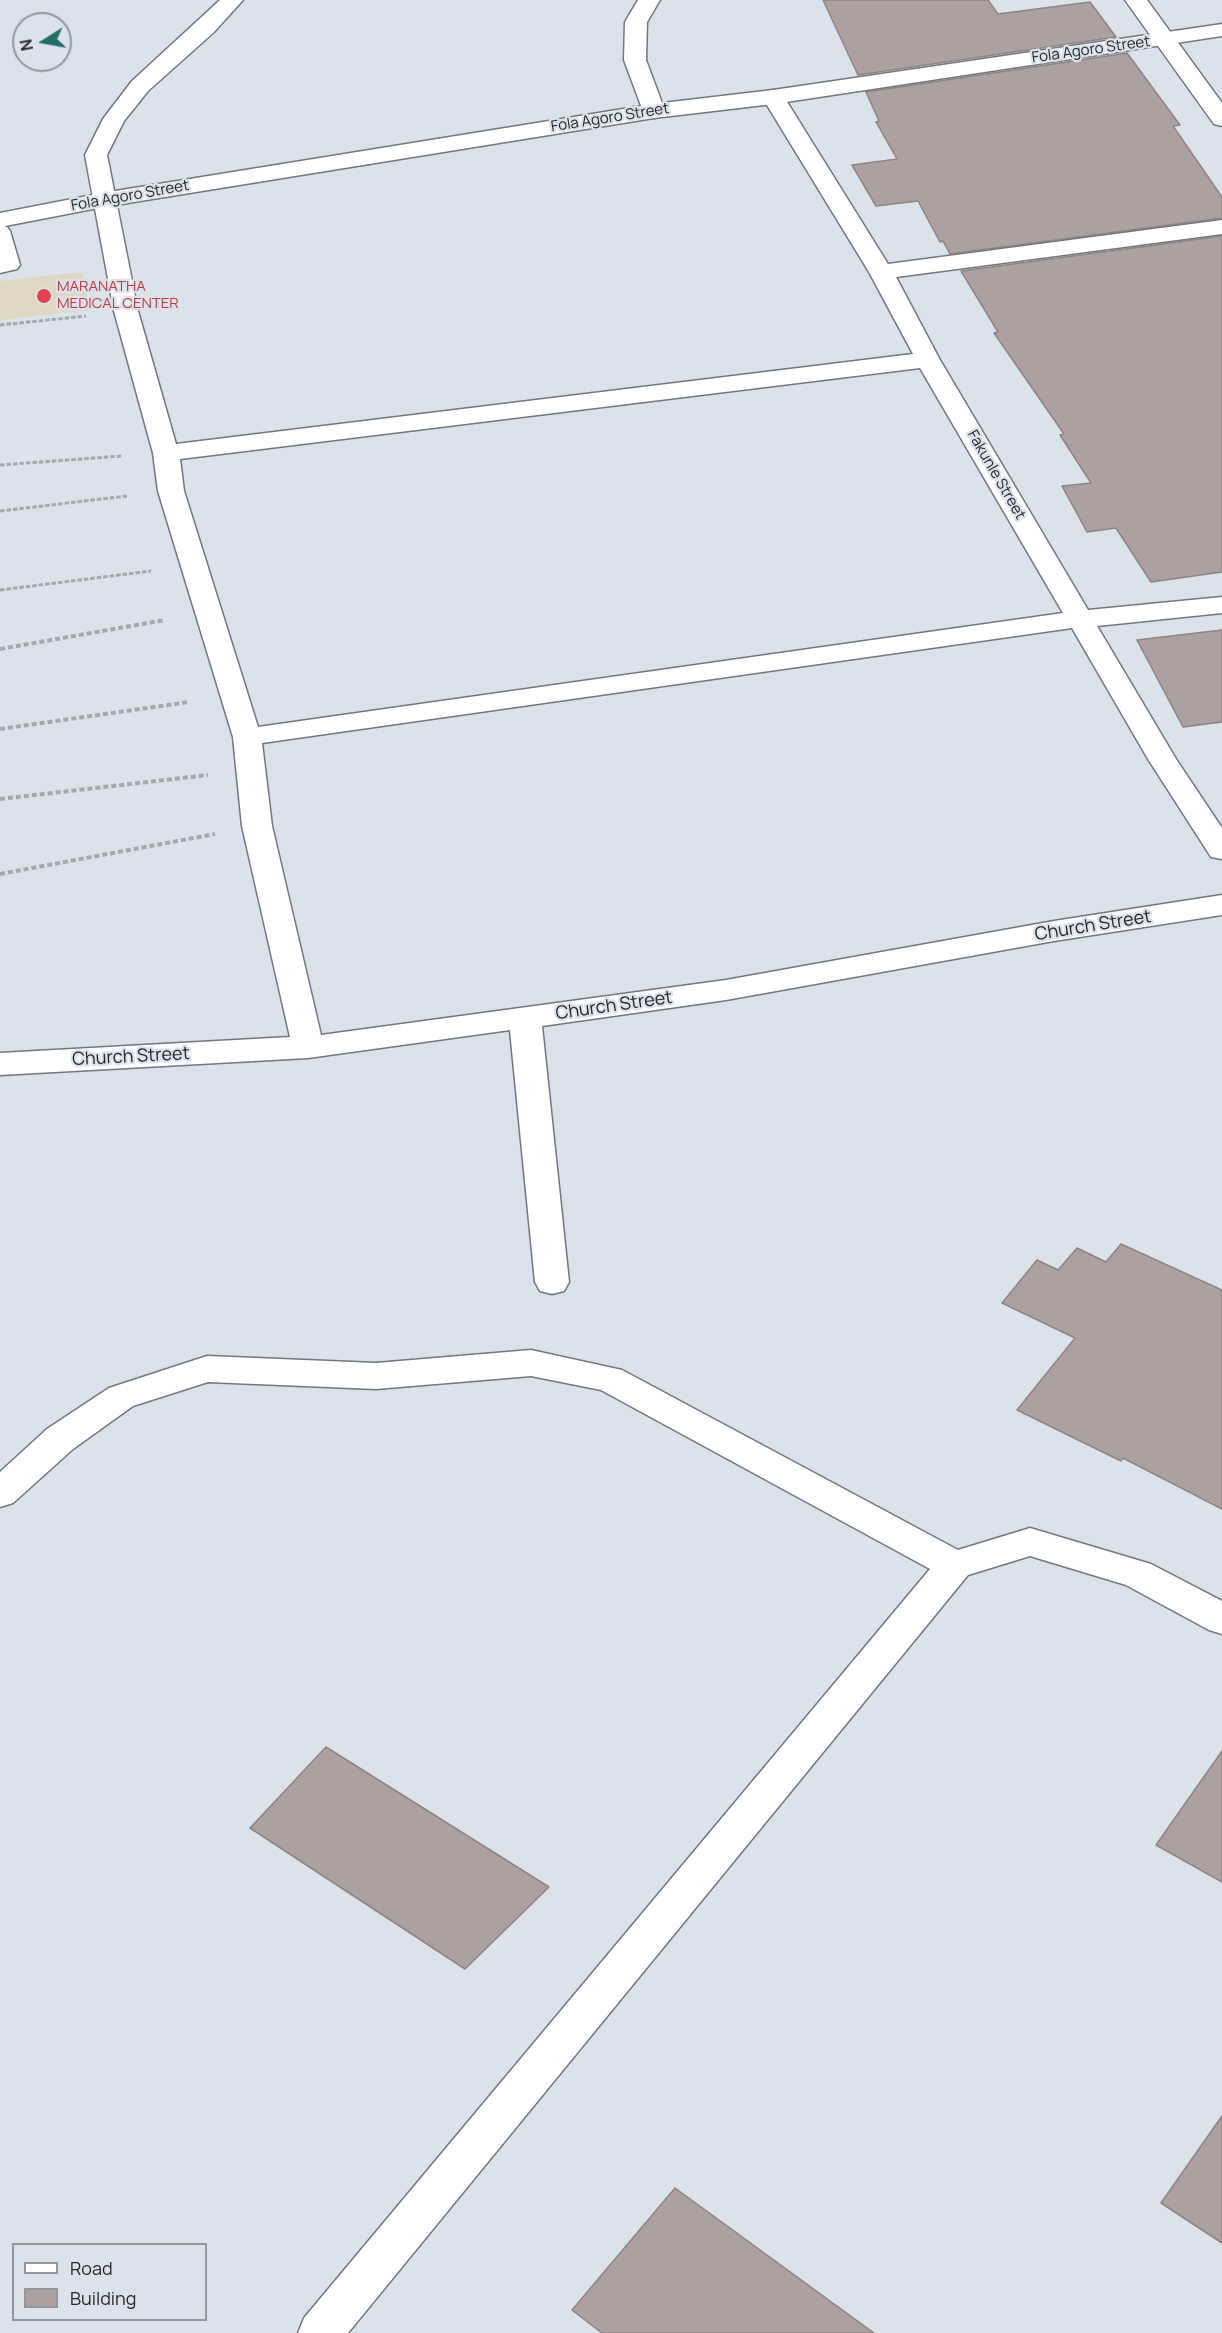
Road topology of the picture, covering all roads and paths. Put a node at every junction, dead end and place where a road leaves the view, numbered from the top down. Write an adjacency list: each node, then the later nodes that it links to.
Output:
1 (232, 0): 9 (street)
2 (649, 0): 7 (street)
3 (1136, 0): 5 (street)
4 (1222, 30): 5 (street, Fola Agoro Street)
5 (1164, 40): 6 (street, Fola Agoro Street); 8 (street)
6 (773, 97): 7 (street, Fola Agoro Street); 14 (street, Fakunle Street)
7 (654, 111): 9 (street, Fola Agoro Street)
8 (1222, 119)
9 (103, 200): 10 (street, Fola Agoro Street); 15 (street)
10 (0, 220)
11 (1222, 227): 14 (street)
12 (0, 231): 13 (lane)
13 (5, 266)
14 (881, 272): 17 (street, Fakunle Street)
15 (126, 311): 16 (path); 18 (street)
16 (0, 326)
17 (928, 360): 18 (street); 26 (street, Fakunle Street)
18 (166, 453): 19 (path); 20 (street)
19 (0, 465)
20 (171, 491): 21 (path); 22 (street)
21 (0, 511)
22 (195, 566): 23 (path); 25 (street)
23 (0, 590)
24 (1222, 604): 26 (street)
25 (210, 613): 27 (path); 28 (street)
26 (1080, 619): 30 (street); 34 (street, Fakunle Street)
27 (0, 649)
28 (236, 695): 29 (path); 30 (street)
29 (0, 729)
30 (247, 737): 31 (street)
31 (251, 770): 32 (path); 33 (street)
32 (0, 799)
33 (257, 826): 35 (path); 38 (street)
34 (1222, 850)
35 (0, 874)
36 (1222, 906): 37 (street, Church Street)
37 (525, 1018): 38 (street, Church Street); 40 (street)
38 (308, 1047): 39 (street, Church Street)
39 (0, 1064)
40 (552, 1282)
41 (0, 1493): 42 (street)
42 (955, 1565): 43 (street); 44 (street)
43 (1222, 1619)
44 (320, 2333)

